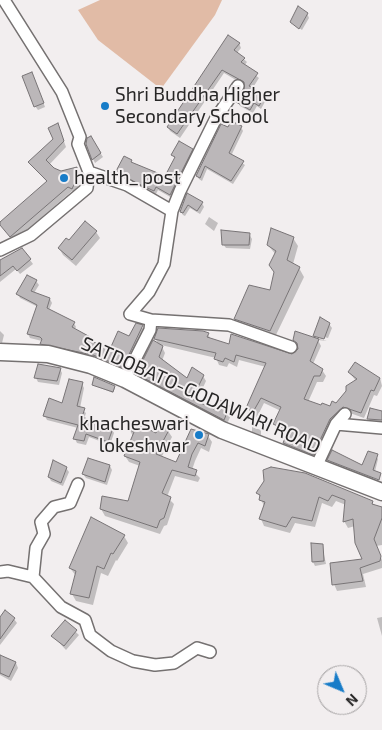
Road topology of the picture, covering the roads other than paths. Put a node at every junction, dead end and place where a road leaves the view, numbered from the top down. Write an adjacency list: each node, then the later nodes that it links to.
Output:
1 (4, 0): 3 (street)
2 (238, 86): 4 (street)
3 (89, 172): 4 (street); 5 (street)
4 (172, 211): 6 (street)
5 (0, 250)
6 (151, 320): 7 (street); 9 (street)
7 (291, 347)
8 (0, 352): 9 (street, SATDOBATO-GODAWARI ROAD)
9 (125, 379): 13 (street, SATDOBATO-GODAWARI ROAD)
10 (345, 414): 11 (street)
11 (336, 424): 12 (street); 13 (street)
12 (382, 428)
13 (316, 467): 15 (street, SATDOBATO-GODAWARI ROAD)
14 (78, 484): 17 (street)
15 (382, 492)
16 (4, 572): 17 (street); 18 (street)
17 (33, 577): 19 (street)
18 (0, 583)
19 (210, 652)

